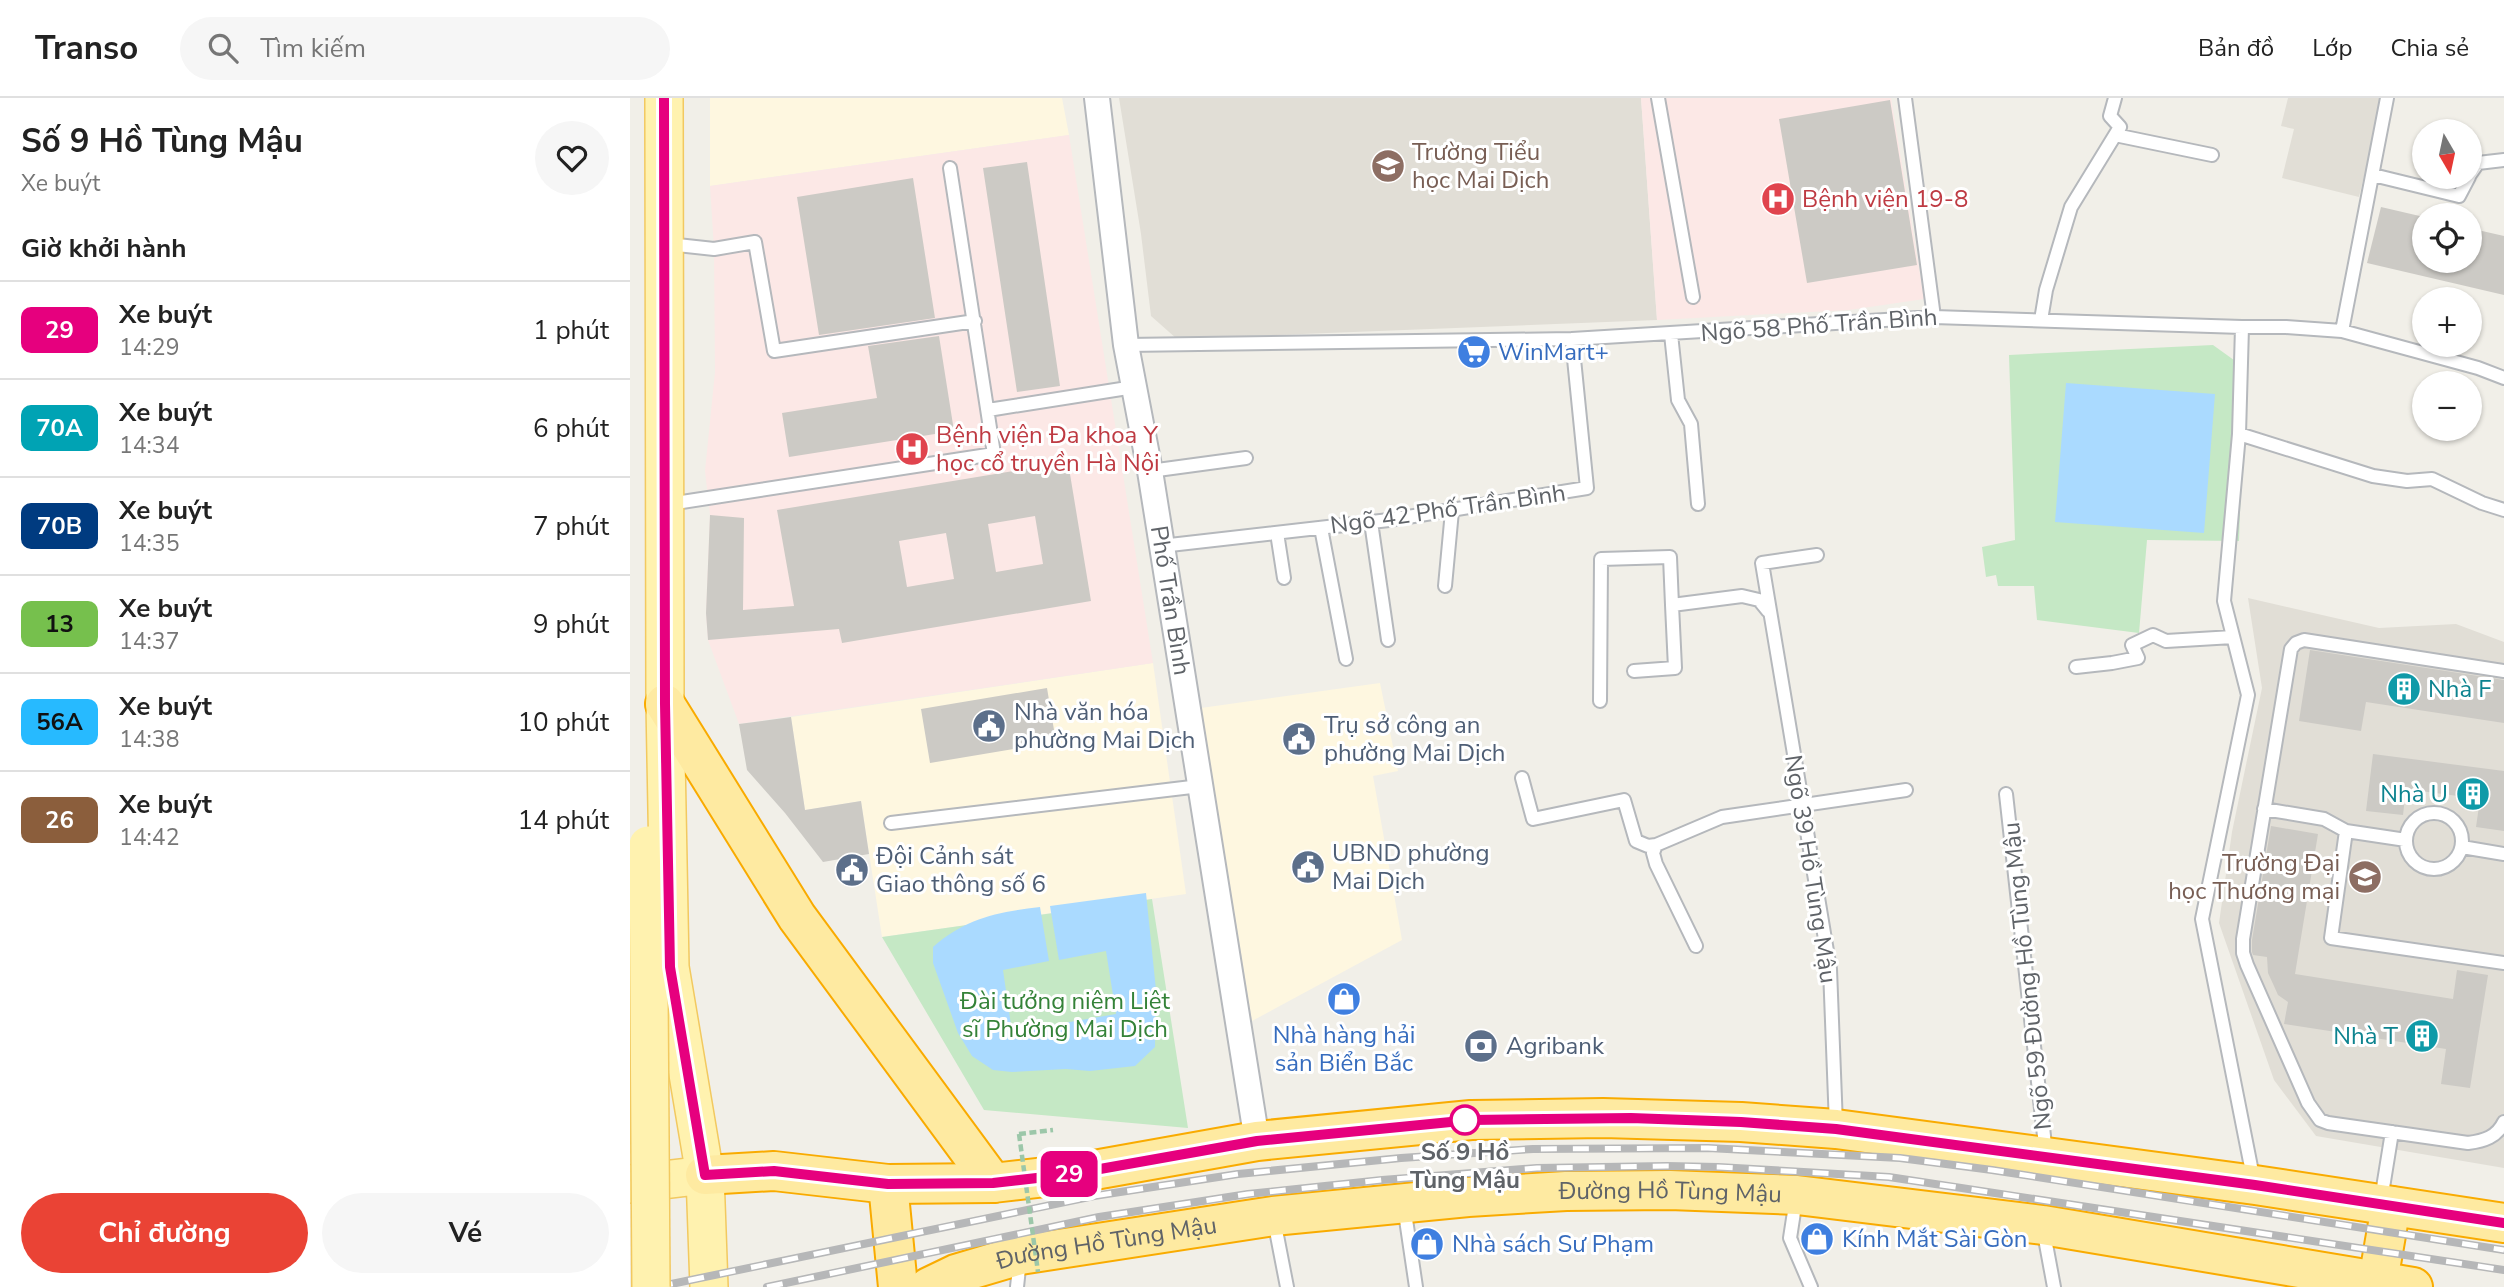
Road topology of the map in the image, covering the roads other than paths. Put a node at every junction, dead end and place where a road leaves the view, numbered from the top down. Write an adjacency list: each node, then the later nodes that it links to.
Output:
1 (650, 98): 88 (main road, bridge)
2 (664, 98): 17 (main road)
3 (1097, 98): 26 (street, Phố Trần Bình)
4 (1658, 98): 18 (lane)
5 (1905, 98): 19 (lane)
6 (2115, 98): 8 (lane)
7 (2387, 98): 13 (lane)
8 (2115, 135): 9 (lane); 20 (lane)
9 (2212, 155)
10 (2504, 160): 11 (lane)
11 (2482, 162)
12 (950, 168): 21 (lane)
13 (2373, 175): 14 (lane); 23 (lane)
14 (2412, 185)
15 (2430, 189): 16 (lane)
16 (2463, 189)
17 (664, 243): 21 (lane); 34 (main road)
18 (1693, 297)
19 (1934, 317): 20 (lane, Ngõ 58 Phố Trần Bình); 24 (lane, Ngõ 58 Phố Trần Bình)
20 (2040, 320): 22 (lane, Ngõ 58 Phố Trần Bình)
21 (975, 321): 29 (lane)
22 (2242, 327): 23 (lane, Ngõ 58 Phố Trần Bình); 30 (lane)
23 (2342, 331): 27 (lane, Ngõ 58 Phố Trần Bình)
24 (1671, 334): 25 (lane, Ngõ 58 Phố Trần Bình); 33 (lane)
25 (1572, 340): 26 (lane, Ngõ 58 Phố Trần Bình); 36 (lane, Ngõ 42 Phố Trần Bình)
26 (1126, 345): 28 (street, Phố Trần Bình)
27 (2504, 378)
28 (1134, 387): 29 (lane); 32 (street, Phố Trần Bình)
29 (988, 410): 34 (lane)
30 (2239, 434): 35 (lane); 46 (lane)
31 (1246, 458): 32 (lane)
32 (1150, 471): 40 (street, Phố Trần Bình)
33 (1698, 503)
34 (665, 504): 53 (main road)
35 (2504, 510)
36 (1452, 511): 37 (lane, Ngõ 42 Phố Trần Bình); 43 (lane)
37 (1371, 522): 38 (lane, Ngõ 42 Phố Trần Bình); 47 (lane)
38 (1321, 528): 39 (lane, Ngõ 42 Phố Trần Bình); 48 (lane)
39 (1277, 533): 40 (lane, Ngõ 42 Phố Trần Bình); 42 (lane)
40 (1161, 546): 55 (street, Phố Trần Bình)
41 (1817, 555): 45 (lane, Ngõ 39 Hồ Tùng Mậu)
42 (1284, 578)
43 (1445, 586)
44 (1672, 604): 45 (lane); 50 (lane); 52 (lane)
45 (1769, 612): 58 (lane, Ngõ 39 Hồ Tùng Mậu)
46 (2233, 637): 49 (lane); 79 (lane)
47 (1388, 640)
48 (1346, 659)
49 (2076, 667)
50 (1634, 671)
51 (2504, 671): 59 (lane)
52 (1600, 701)
53 (665, 704): 68 (main road); 76 (highway)
54 (1522, 778): 63 (lane)
55 (1200, 786): 60 (lane); 73 (street, Phố Trần Bình)
56 (1906, 790): 58 (lane)
57 (2006, 794): 74 (lane, Ngõ 59 Đường Hồ Tùng Mậu)
58 (1801, 805): 63 (lane); 71 (lane, Ngõ 39 Hồ Tùng Mậu)
59 (2264, 809): 61 (lane); 72 (lane)
60 (891, 823)
61 (2346, 831): 62 (lane); 67 (lane)
62 (2406, 840): 64 (lane); 64 (lane)
63 (1656, 845): 66 (lane)
64 (2462, 847): 65 (lane)
65 (2504, 854)
66 (1696, 946)
67 (2504, 963)
68 (682, 1039): 69 (main road); 75 (main road)
69 (630, 1074)
70 (2504, 1122): 72 (lane)
71 (1836, 1129): 73 (highway); 74 (highway)
72 (2392, 1132): 82 (lane)
73 (1257, 1141): 76 (highway)
74 (2047, 1157): 79 (highway)
75 (705, 1175): 77 (main road); 78 (highway); 89 (main road)
76 (993, 1183): 78 (highway)
77 (630, 1184)
78 (888, 1184): 90 (highway)
79 (2255, 1185): 82 (highway)
80 (1797, 1195): 81 (highway, Đường Hồ Tùng Mậu); 85 (highway, Đường Hồ Tùng Mậu); 94 (lane)
81 (1404, 1202): 83 (highway, Đường Hồ Tùng Mậu); 93 (lane)
82 (2386, 1205): 84 (highway); 87 (highway)
83 (1273, 1216): 86 (highway, Đường Hồ Tùng Mậu); 92 (lane)
84 (2504, 1223)
85 (2043, 1224): 87 (highway, Đường Hồ Tùng Mậu); 95 (lane)
86 (1012, 1272): 91 (highway, Đường Hồ Tùng Mậu)
87 (2398, 1285)
88 (651, 1287)
89 (709, 1287)
90 (898, 1287)
91 (929, 1287)
92 (1287, 1287)
93 (1416, 1287)
94 (1811, 1287)
95 (2054, 1287)

